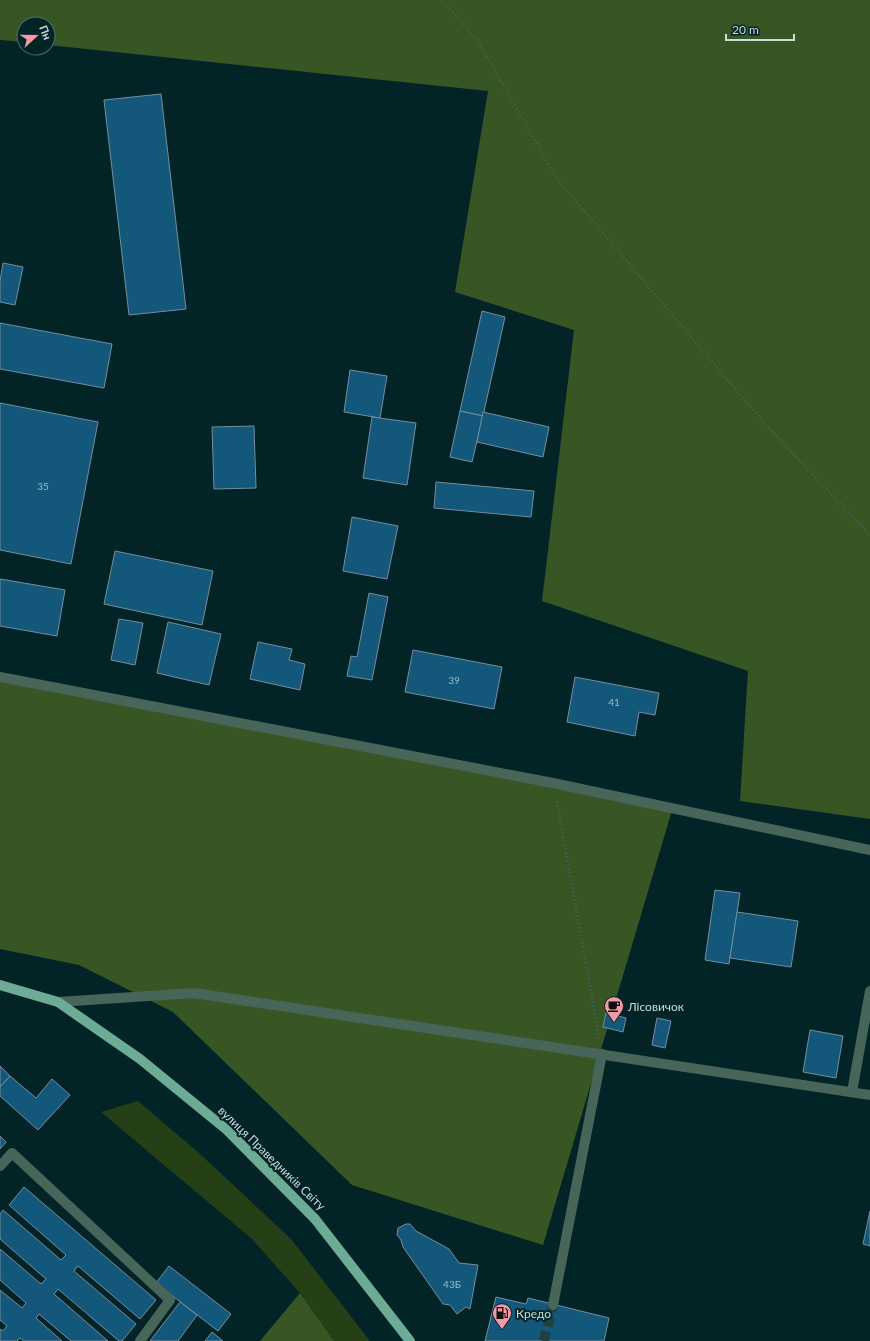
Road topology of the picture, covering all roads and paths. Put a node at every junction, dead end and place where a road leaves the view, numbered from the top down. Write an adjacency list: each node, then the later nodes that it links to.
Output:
1 (442, 0): 2 (path)
2 (870, 535)
3 (0, 677): 4 (lane)
4 (554, 783): 5 (lane); 9 (path)
5 (870, 850)
6 (0, 985): 8 (main road, вулиця Праведників Світу)
7 (870, 990): 10 (lane)
8 (58, 1002): 9 (lane); 15 (main road, вулиця Праведників Світу)
9 (602, 1054): 10 (lane); 13 (lane)
10 (852, 1092): 11 (lane)
11 (870, 1095)
12 (0, 1166): 14 (lane)
13 (553, 1305)
14 (140, 1341)
15 (410, 1341)

